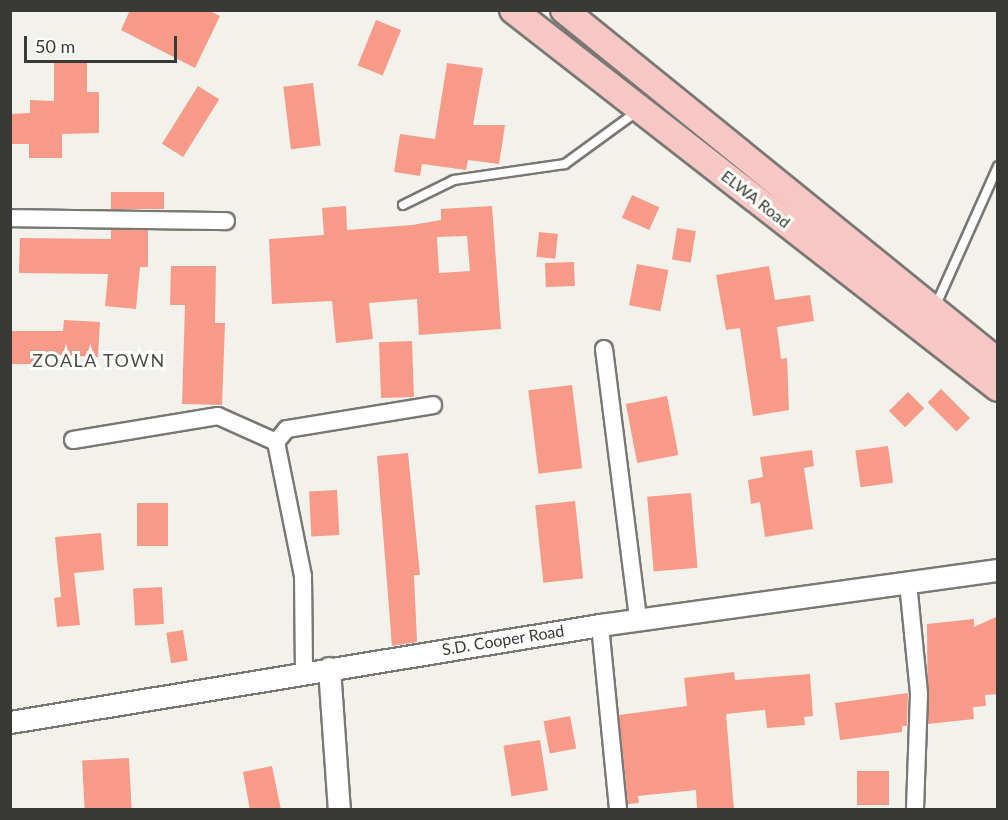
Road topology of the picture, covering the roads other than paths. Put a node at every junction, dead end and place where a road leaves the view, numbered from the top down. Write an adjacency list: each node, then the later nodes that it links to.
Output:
1 (513, 10): 3 (main road, ELWA Road)
2 (564, 10): 8 (main road, ELWA Road)
3 (640, 109): 5 (lane); 11 (main road, ELWA Road)
4 (998, 166): 8 (lane)
5 (403, 205)
6 (10, 218): 7 (street)
7 (226, 220)
8 (934, 311): 10 (main road, ELWA Road)
9 (604, 349): 17 (street)
10 (998, 362)
11 (998, 388)
12 (433, 405): 14 (street)
13 (73, 440): 14 (street)
14 (276, 442): 20 (street)
15 (998, 570): 16 (street, S.D. Cooper Road)
16 (908, 583): 17 (street, S.D. Cooper Road); 24 (street)
17 (638, 619): 18 (street, S.D. Cooper Road)
18 (600, 625): 19 (street, S.D. Cooper Road); 23 (street)
19 (329, 668): 20 (street, S.D. Cooper Road); 22 (street)
20 (304, 671): 21 (street, S.D. Cooper Road)
21 (10, 722)
22 (339, 810)
23 (618, 810)
24 (915, 810)

